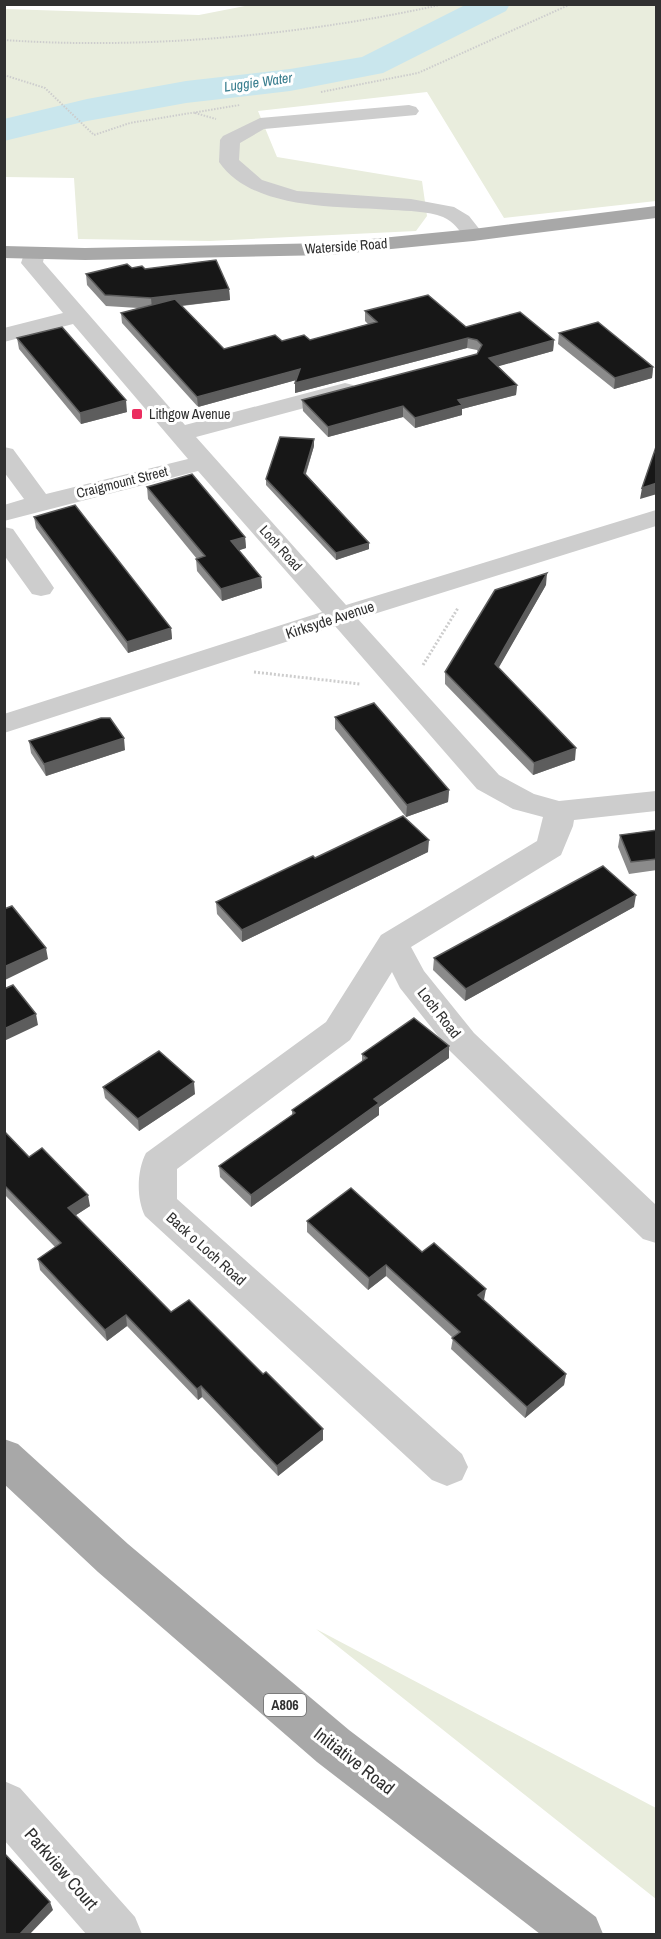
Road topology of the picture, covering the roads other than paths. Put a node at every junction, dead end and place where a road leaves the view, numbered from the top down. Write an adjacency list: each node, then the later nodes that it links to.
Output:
1 (409, 111): 3 (street)
2 (657, 212): 3 (main road, Waterside Road)
3 (473, 235): 5 (main road, Waterside Road)
4 (4, 252): 5 (main road, Waterside Road)
5 (34, 253): 6 (street, Loch Road)
6 (77, 315): 7 (street); 9 (street, Loch Road)
7 (4, 335)
8 (364, 385): 9 (street)
9 (179, 434): 11 (street, Loch Road)
10 (4, 454): 12 (street)
11 (204, 462): 12 (street, Craigmount Street); 17 (street, Loch Road)
12 (40, 503): 13 (street, Craigmount Street)
13 (4, 513)
14 (657, 518): 17 (street, Kirksyde Avenue)
15 (4, 535): 16 (street)
16 (41, 588)
17 (341, 615): 18 (street, Kirksyde Avenue); 20 (street, Loch Road)
18 (4, 724)
19 (657, 801): 20 (street, Loch Road)
20 (559, 811): 21 (street)
21 (393, 943): 22 (street, Loch Road); 24 (street, Back o Loch Road)
22 (657, 1228)
23 (4, 1457): 27 (main road, Initiative Road / A806)
24 (447, 1467)
25 (4, 1804): 26 (street, Parkview Court)
26 (118, 1935)
27 (579, 1935)

